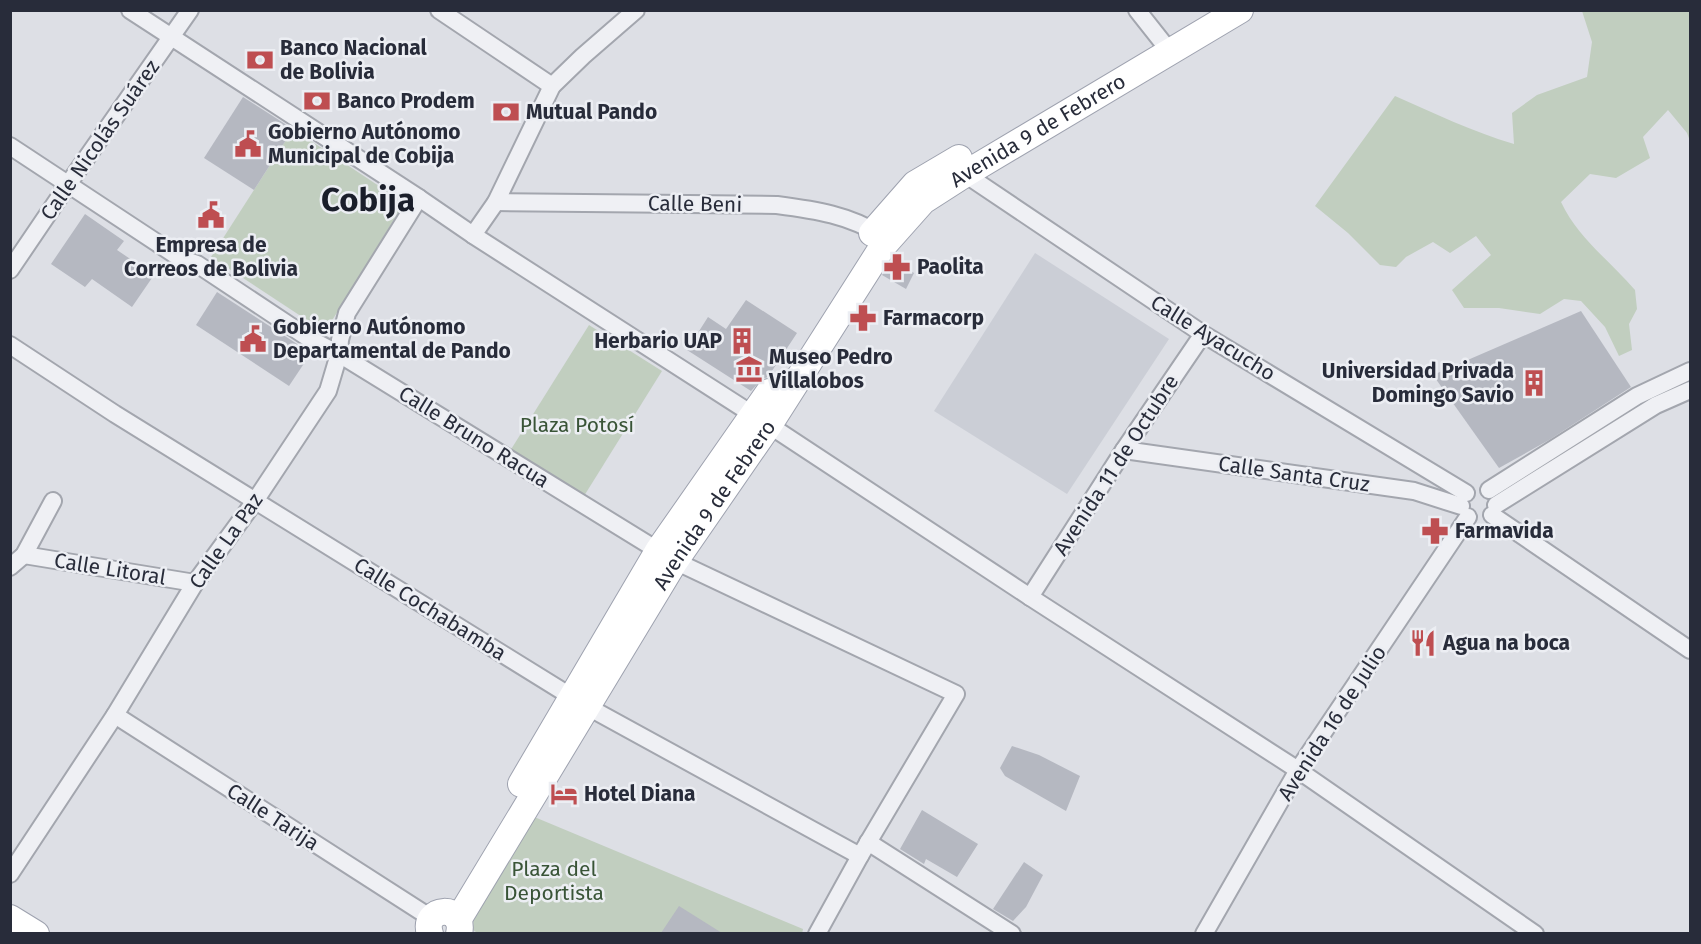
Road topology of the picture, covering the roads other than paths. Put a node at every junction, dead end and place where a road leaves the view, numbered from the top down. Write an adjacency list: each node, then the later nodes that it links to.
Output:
1 (130, 10): 8 (street)
2 (190, 10): 8 (street, Calle Nicolás Suárez)
3 (439, 10): 10 (street)
4 (636, 10): 10 (street)
5 (1137, 10): 9 (street)
6 (1210, 10): 9 (main road, Avenida 9 de Febrero)
7 (1240, 10): 9 (main road, Avenida 9 de Febrero)
8 (173, 37): 13 (street, Calle Nicolás Suárez); 14 (street)
9 (1166, 47): 12 (main road, Avenida 9 de Febrero); 16 (main road, Avenida 9 de Febrero)
10 (552, 86): 15 (street)
11 (10, 146): 13 (street, Calle Bruno Racua)
12 (965, 174): 16 (main road, Avenida 9 de Febrero); 19 (street, Calle Ayacucho)
13 (69, 183): 18 (street, Calle Nicolás Suárez); 21 (street, Calle Bruno Racua)
14 (419, 198): 17 (street); 21 (street, Calle La Paz)
15 (496, 202): 16 (street, Calle Beni); 17 (street)
16 (881, 235): 24 (main road, Avenida 9 de Febrero)
17 (473, 236): 24 (street)
18 (10, 270)
19 (1203, 334): 25 (street, Avenida 11 de Octubre); 29 (street, Calle Ayacucho)
20 (10, 345): 27 (street, Calle Cochabamba)
21 (339, 354): 27 (street, Calle La Paz); 31 (street, Calle Bruno Racua)
22 (1690, 370): 28 (street)
23 (1690, 390): 28 (street)
24 (762, 420): 31 (main road, Avenida 9 de Febrero); 34 (street)
25 (1124, 450): 29 (street, Calle Santa Cruz); 34 (street, Avenida 11 de Octubre)
26 (53, 501): 30 (street)
27 (255, 501): 33 (street, Calle La Paz); 36 (street, Calle Cochabamba)
28 (1492, 504): 29 (street); 29 (street); 35 (street)
29 (1465, 505): 38 (street, Avenida 16 de Julio)
30 (24, 555): 32 (street); 33 (street, Calle Litoral)
31 (666, 556): 36 (main road, Avenida 9 de Febrero); 39 (street, Calle Bruno Racua)
32 (10, 567)
33 (195, 582): 37 (street, Calle La Paz)
34 (1030, 597): 38 (street)
35 (1690, 650)
36 (580, 702): 39 (street, Calle Cochabamba); 42 (main road, Avenida 9 de Febrero)
37 (115, 715): 40 (street, Calle La Paz); 42 (street, Calle Tarija)
38 (1298, 770): 46 (street, Avenida 16 de Julio); 47 (street)
39 (864, 849): 44 (street); 45 (street, Calle Cochabamba)
40 (10, 874)
41 (10, 918): 43 (main road)
42 (445, 923)
43 (36, 933)
44 (818, 933)
45 (1012, 933)
46 (1204, 933)
47 (1535, 933)

